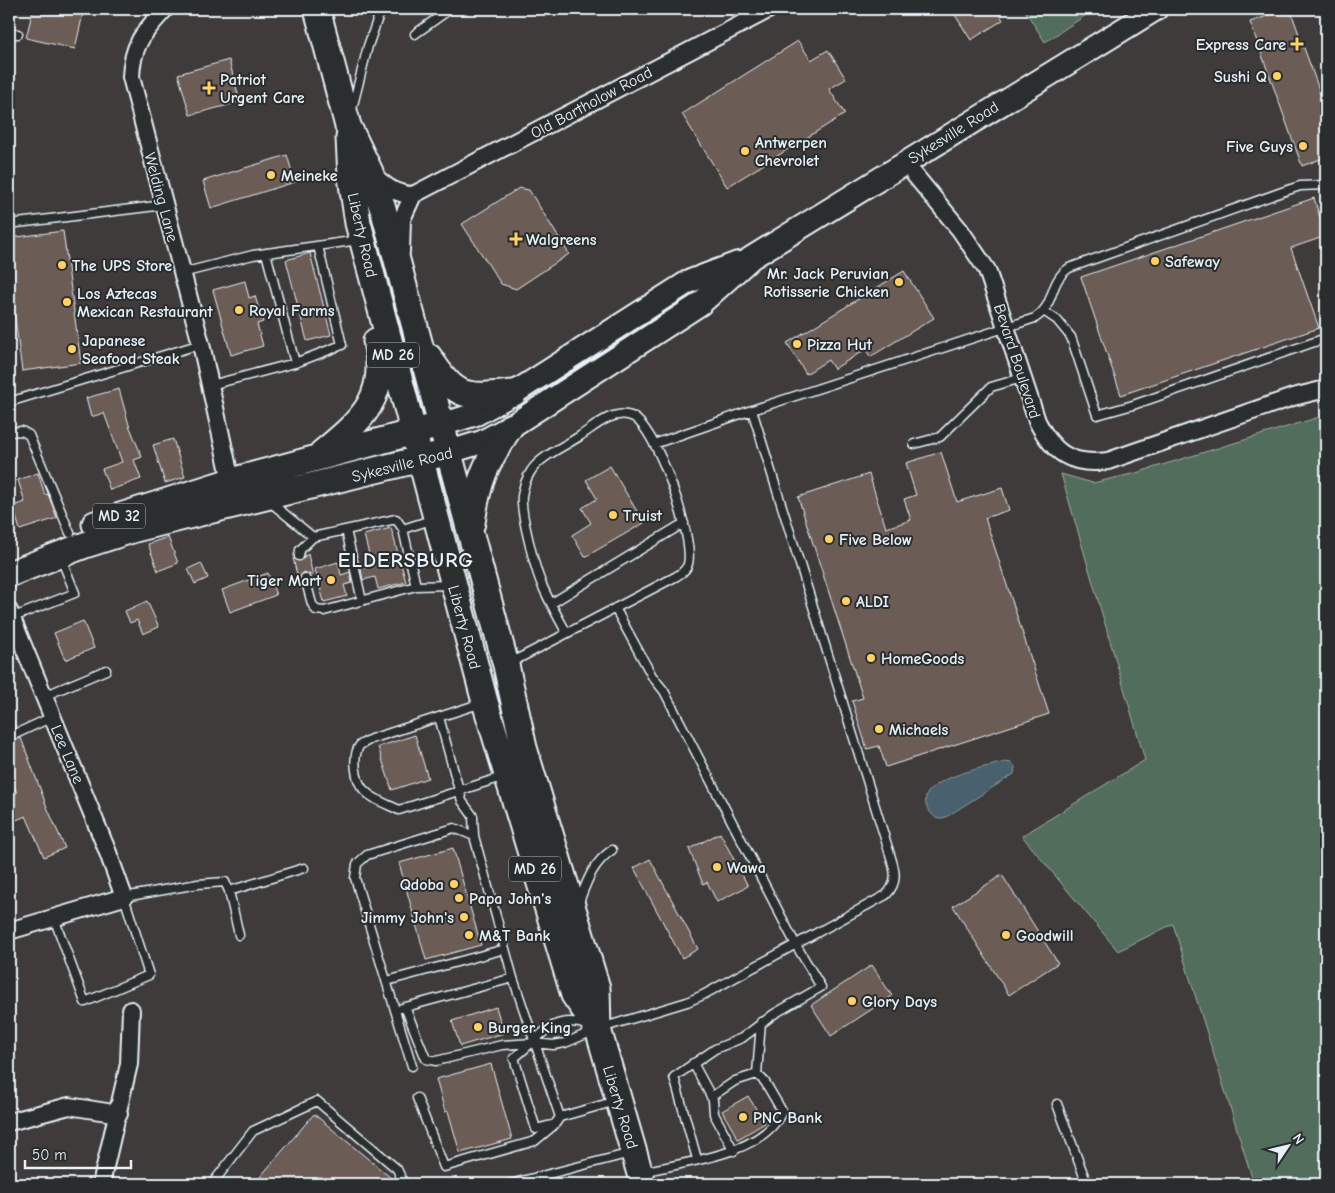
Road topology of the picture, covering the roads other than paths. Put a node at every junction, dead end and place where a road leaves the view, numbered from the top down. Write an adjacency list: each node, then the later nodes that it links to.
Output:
1 (165, 9): 15 (street, Welding Lane)
2 (317, 9): 10 (main road, Liberty Road / MD 26)
3 (381, 9): 10 (lane)
4 (450, 9): 9 (lane)
5 (770, 9): 14 (street, Old Bartholow Road)
6 (1156, 9): 11 (main road, Sykesville Road / MD 32)
7 (9, 33): 8 (lane)
8 (18, 34)
9 (415, 34)
10 (348, 126): 12 (main road, Liberty Road / MD 26); 17 (main road, Liberty Road / MD 26)
11 (904, 162): 20 (main road, Sykesville Road / MD 32); 25 (street, Bevard Boulevard)
12 (370, 172): 14 (street); 21 (main road, Liberty Road / MD 26)
13 (1326, 185): 24 (lane)
14 (413, 195): 21 (street)
15 (164, 205): 16 (lane); 22 (street, Welding Lane)
16 (9, 224)
17 (363, 240): 18 (lane); 23 (main road, Liberty Road / MD 26)
18 (318, 246): 19 (lane); 29 (lane)
19 (266, 253): 22 (lane); 29 (lane)
20 (751, 258): 33 (main road, Sykesville Road / MD 32); 37 (main road, Sykesville Road / MD 32)
21 (399, 267): 27 (main road, Liberty Road / MD 26)
22 (182, 273): 28 (street, Welding Lane)
23 (372, 277): 39 (main road, Liberty Road / MD 26); 43 (main road)
24 (1045, 312): 25 (lane); 26 (lane)
25 (1006, 327): 30 (street, Bevard Boulevard); 35 (lane)
26 (1326, 338)
27 (419, 341): 33 (main road); 36 (main road, Liberty Road / MD 26)
28 (200, 344): 31 (street, Welding Lane); 34 (lane)
29 (295, 363): 31 (lane)
30 (1022, 378): 32 (street, Bevard Boulevard); 41 (lane)
31 (211, 385): 45 (street, Welding Lane)
32 (1326, 389)
33 (514, 393): 36 (main road, Sykesville Road / MD 32)
34 (9, 402)
35 (752, 410): 40 (lane); 83 (lane)
36 (441, 425): 39 (main road, Sykesville Road / MD 32); 42 (main road, Liberty Road / MD 26)
37 (510, 427): 42 (main road, Sykesville Road / MD 32); 51 (main road)
38 (9, 432): 53 (lane)
39 (413, 432): 43 (main road, Sykesville Road / MD 32); 44 (main road, Liberty Road / MD 26)
40 (654, 444): 48 (lane); 61 (lane)
41 (914, 444)
42 (449, 452): 44 (main road, Sykesville Road / MD 32); 51 (main road, Liberty Road / MD 26)
43 (316, 458): 45 (main road, Sykesville Road / MD 32)
44 (420, 459): 46 (main road, Sykesville Road / MD 32); 47 (main road, Liberty Road / MD 26)
45 (231, 481): 53 (main road, Sykesville Road / MD 32)
46 (265, 498): 52 (lane); 53 (main road, Sykesville Road / MD 32)
47 (436, 519): 49 (lane); 58 (main road, Liberty Road / MD 26)
48 (684, 523): 61 (lane); 62 (lane)
49 (403, 529): 50 (lane); 59 (lane)
50 (346, 530): 52 (lane); 60 (lane)
51 (471, 536): 65 (main road, Liberty Road / MD 26)
52 (313, 537): 54 (lane)
53 (65, 544): 55 (main road, Sykesville Road / MD 32); 56 (main road, Sykesville Road / MD 32); 63 (lane)
54 (299, 556)
55 (9, 557)
56 (9, 574)
57 (305, 578): 60 (lane)
58 (454, 585): 59 (lane); 68 (main road, Liberty Road / MD 26)
59 (416, 586): 60 (lane)
60 (362, 601)
61 (552, 604): 64 (lane)
62 (615, 608): 64 (lane); 83 (lane)
63 (10, 614): 67 (street, Lee Lane)
64 (566, 632): 65 (lane)
65 (506, 665): 79 (main road, Liberty Road / MD 26)
66 (106, 670): 67 (lane)
67 (44, 696): 70 (street, Lee Lane)
68 (485, 702): 69 (lane); 72 (main road, Liberty Road / MD 26)
69 (439, 717): 73 (lane); 73 (lane)
70 (52, 718): 71 (lane); 78 (street, Lee Lane)
71 (9, 737)
72 (506, 775): 73 (lane); 91 (main road, Liberty Road / MD 26)
73 (461, 790): 74 (lane)
74 (474, 836): 84 (lane); 86 (lane)
75 (612, 850): 79 (lane)
76 (304, 868): 77 (lane)
77 (229, 891): 78 (lane); 82 (lane)
78 (124, 897): 80 (street); 80 (lane)
79 (574, 913): 91 (main road, Liberty Road / MD 26)
80 (54, 918): 81 (street)
81 (9, 931)
82 (239, 935)
83 (796, 945): 90 (lane); 91 (lane)
84 (505, 949): 85 (lane); 86 (lane)
85 (513, 978): 87 (lane); 92 (lane)
86 (387, 980): 89 (lane)
87 (405, 1007): 89 (lane); 92 (lane)
88 (131, 1010): 100 (street)
89 (396, 1010): 94 (lane)
90 (761, 1022): 93 (lane); 95 (lane)
91 (598, 1029): 92 (lane); 92 (lane); 98 (main road, Liberty Road / MD 26)
92 (534, 1043): 101 (lane); 103 (lane)
93 (693, 1063): 96 (lane); 105 (lane)
94 (412, 1066)
95 (757, 1074): 96 (lane); 104 (lane)
96 (711, 1097): 104 (lane)
97 (417, 1098): 103 (lane)
98 (619, 1100): 101 (lane); 106 (main road, Liberty Road / MD 26)
99 (1057, 1104): 111 (lane)
100 (119, 1114): 102 (street); 107 (street)
101 (560, 1117): 103 (lane)
102 (9, 1122)
103 (555, 1124)
104 (734, 1151): 105 (lane)
105 (697, 1159): 106 (lane)
106 (639, 1169): 110 (lane)
107 (101, 1184)
108 (212, 1184): 109 (lane)
109 (404, 1184)
110 (510, 1184)
111 (1087, 1184)

